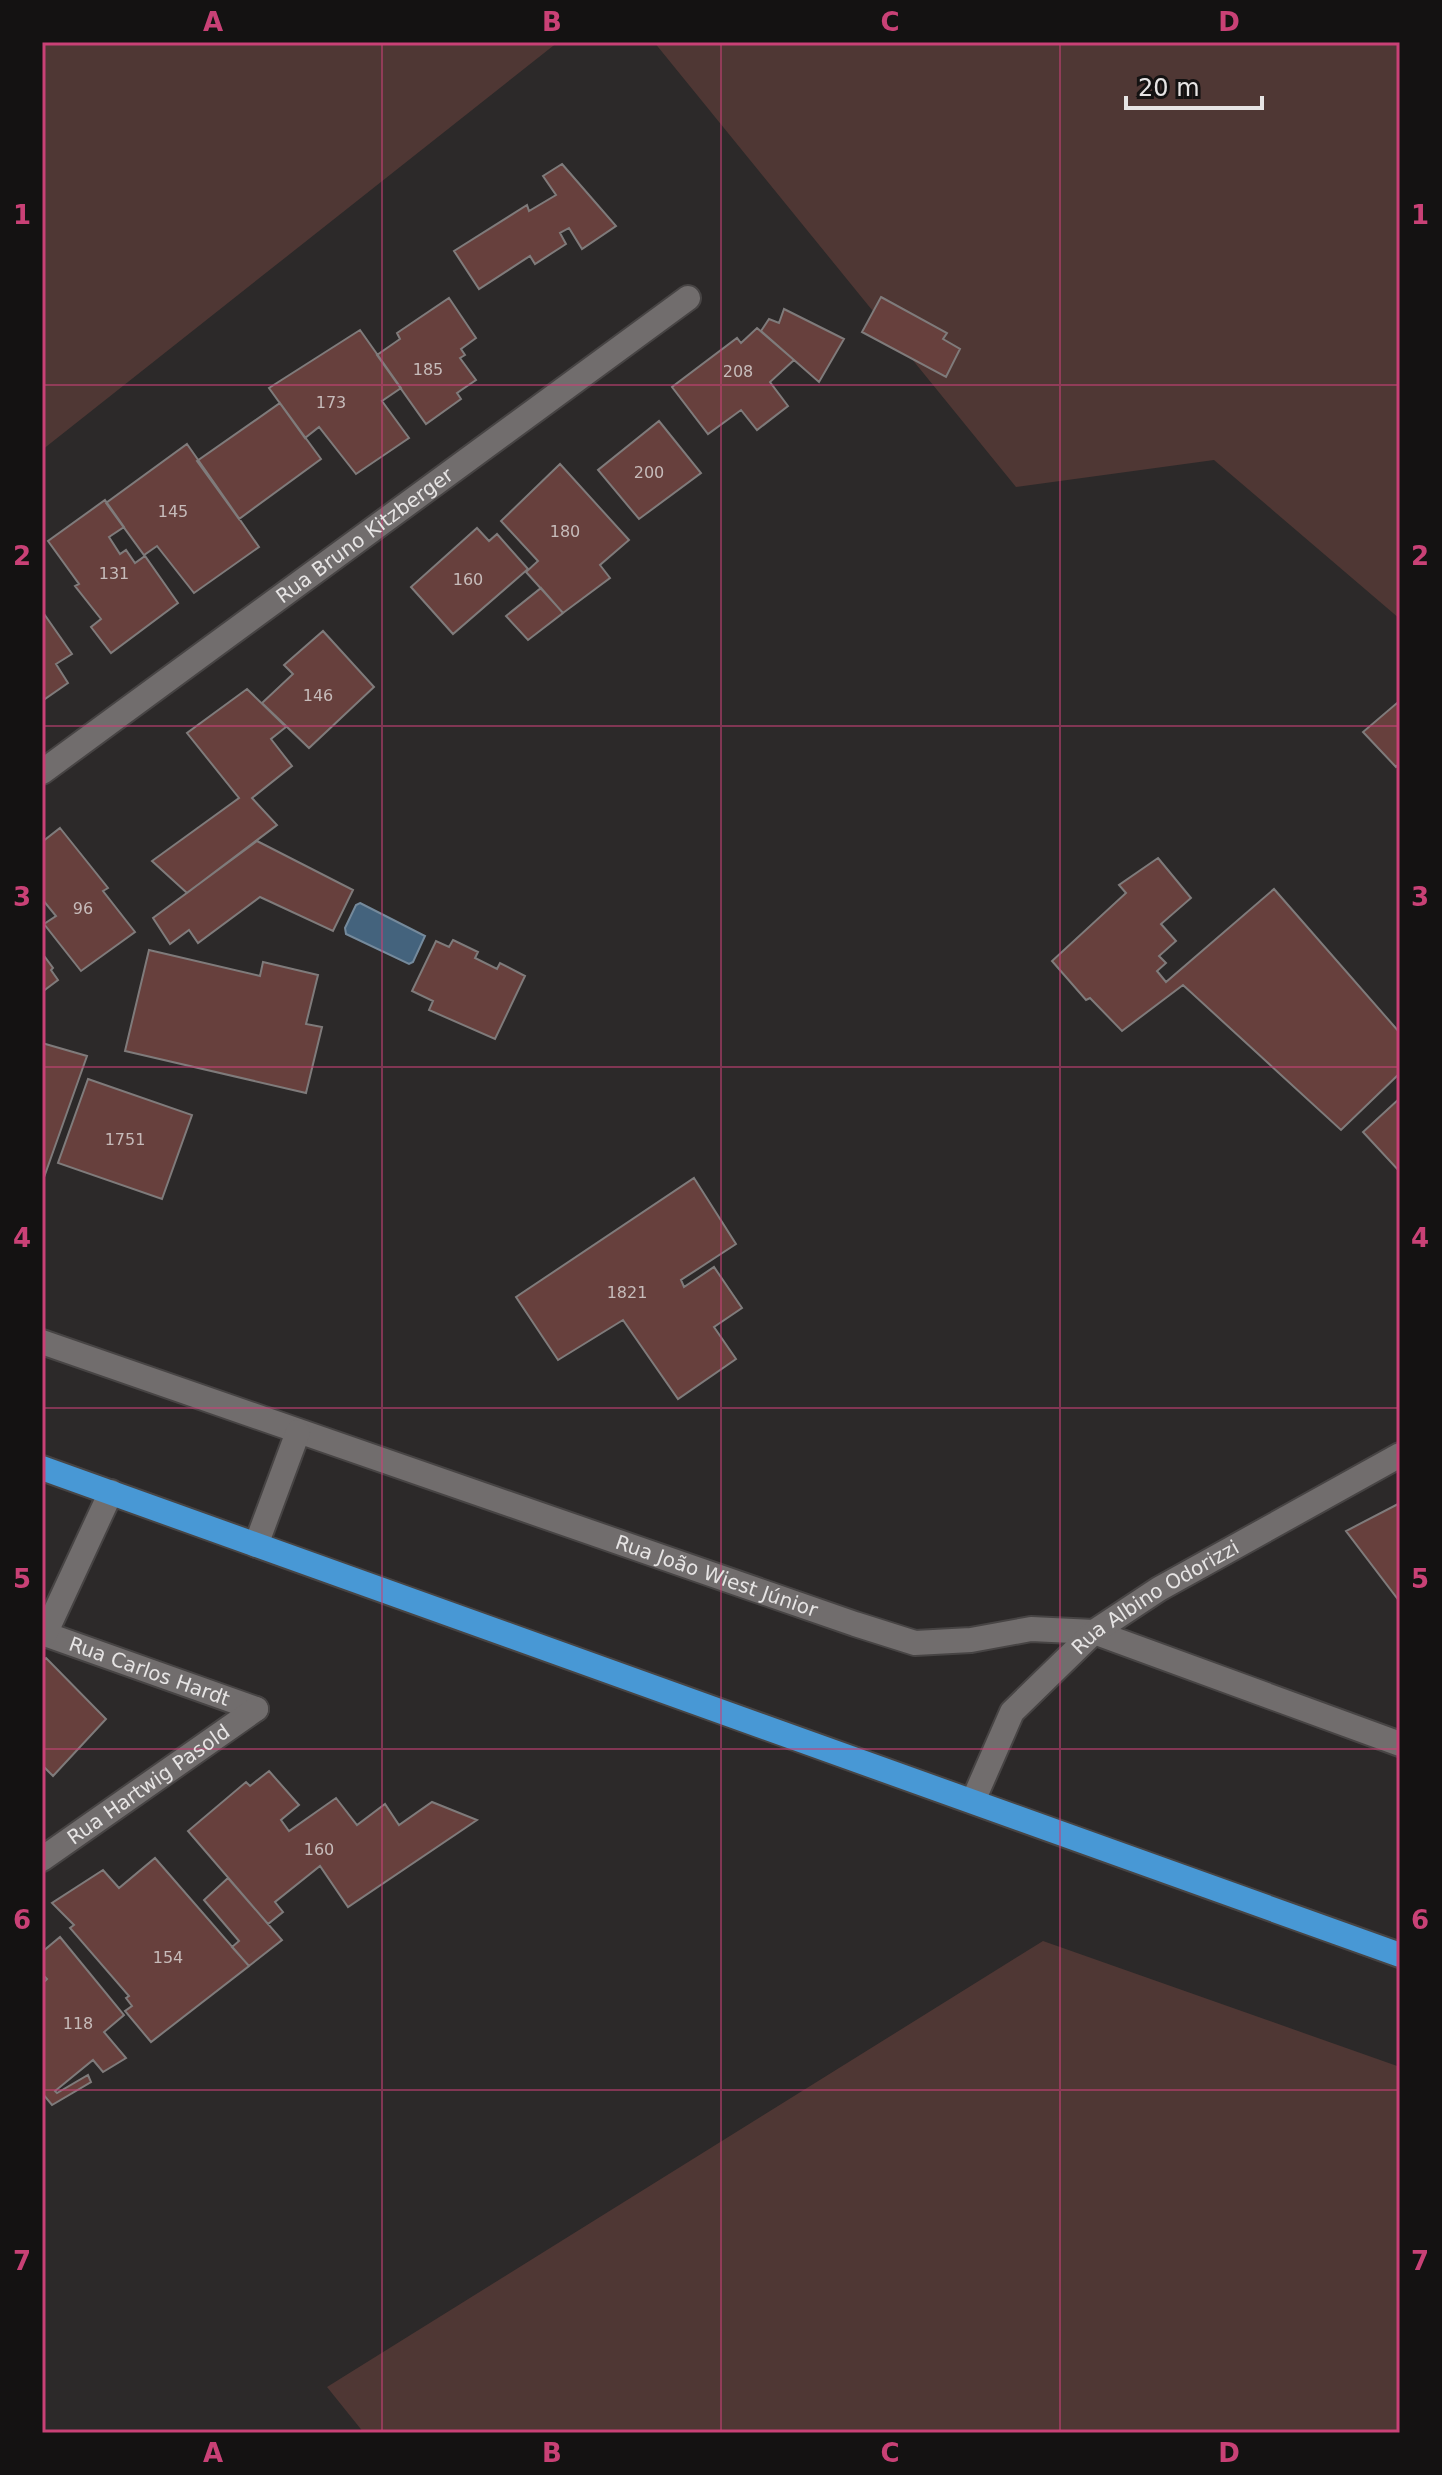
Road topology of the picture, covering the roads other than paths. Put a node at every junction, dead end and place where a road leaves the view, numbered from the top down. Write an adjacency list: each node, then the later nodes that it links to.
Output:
1 (688, 298): 2 (street, Rua Bruno Kitzberger)
2 (42, 772)
3 (42, 1342): 4 (street, Rua João Wiest Júnior)
4 (298, 1432): 8 (street); 9 (street, Rua João Wiest Júnior)
5 (1400, 1455): 9 (street, Rua Albino Odorizzi)
6 (42, 1468): 7 (highway)
7 (111, 1492): 8 (highway); 10 (street)
8 (256, 1545): 13 (highway)
9 (1094, 1632): 12 (street, Rua João Wiest Júnior); 13 (street, Rua Albino Odorizzi)
10 (43, 1633): 11 (street, Rua Carlos Hardt)
11 (256, 1709): 14 (street, Rua Hartwig Pasold)
12 (1400, 1744)
13 (973, 1801): 15 (highway)
14 (42, 1859)
15 (1400, 1955)

